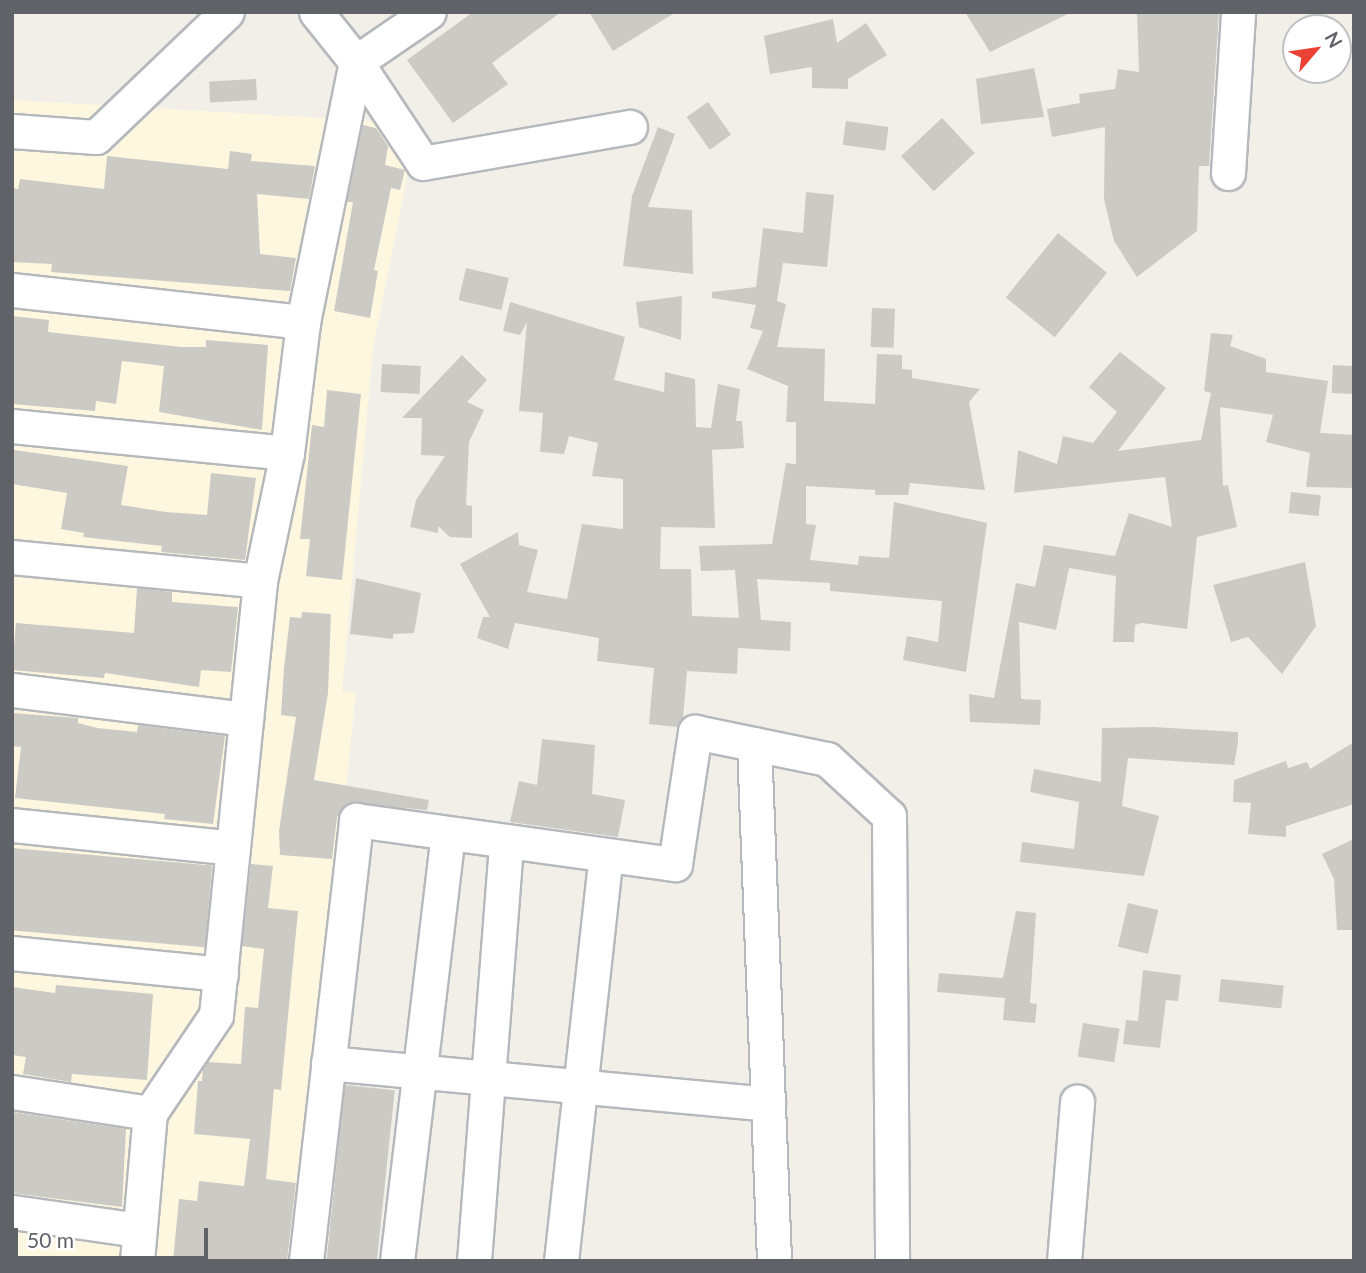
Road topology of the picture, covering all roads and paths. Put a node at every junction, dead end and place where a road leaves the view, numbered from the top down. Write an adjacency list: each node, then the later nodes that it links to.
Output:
1 (228, 12): 7 (street)
2 (316, 12): 5 (street)
3 (429, 12): 5 (street)
4 (1238, 12): 8 (street)
5 (356, 62): 6 (street); 10 (street)
6 (630, 127)
7 (12, 131)
8 (1228, 173)
9 (12, 290): 10 (street)
10 (303, 322): 12 (street)
11 (12, 426): 12 (street)
12 (287, 453): 14 (street)
13 (12, 557): 14 (street)
14 (260, 582): 16 (street)
15 (12, 690): 16 (street)
16 (246, 719): 21 (street)
17 (754, 744): 22 (street); 31 (street); 40 (street)
18 (12, 825): 21 (street)
19 (448, 836): 20 (street); 25 (street); 26 (street)
20 (506, 841): 22 (street); 27 (street)
21 (233, 848): 24 (street)
22 (606, 856): 28 (street)
23 (12, 953): 24 (street)
24 (221, 974): 32 (street)
25 (328, 1063): 26 (street); 35 (street)
26 (419, 1072): 27 (street); 36 (street)
27 (488, 1078): 28 (street); 37 (street)
28 (581, 1087): 31 (street); 38 (street)
29 (12, 1092): 32 (street)
30 (1077, 1102): 41 (street)
31 (768, 1104): 39 (street)
32 (150, 1113): 34 (street)
33 (12, 1212): 34 (street)
34 (138, 1245)
35 (306, 1261)
36 (397, 1261)
37 (474, 1261)
38 (561, 1261)
39 (774, 1261)
40 (892, 1261)
41 (1064, 1261)

